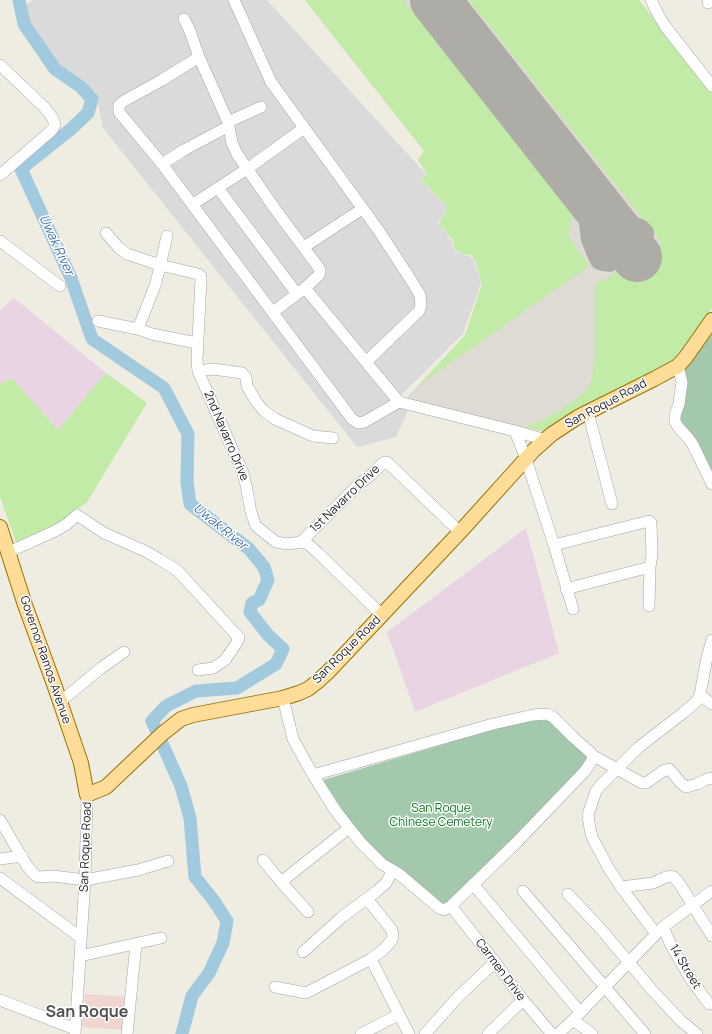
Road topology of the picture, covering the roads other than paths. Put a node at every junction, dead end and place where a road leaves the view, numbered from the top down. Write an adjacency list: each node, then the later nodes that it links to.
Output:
1 (234, 0): 9 (street)
2 (650, 0): 6 (street)
3 (184, 19): 4 (street)
4 (199, 57): 8 (street); 10 (street)
5 (2, 70): 12 (street)
6 (712, 86)
7 (261, 107): 8 (street)
8 (229, 124): 10 (street); 11 (street)
9 (304, 128): 11 (street); 15 (street)
10 (162, 164): 14 (street)
11 (247, 169): 13 (street); 19 (street)
12 (0, 175)
13 (218, 188): 14 (street); 22 (street)
14 (193, 204): 23 (street)
15 (362, 209): 19 (street); 28 (street)
16 (106, 233): 20 (street)
17 (168, 236): 20 (street)
18 (0, 241): 21 (street)
19 (304, 247): 22 (street)
20 (160, 265): 26 (street); 27 (street, 2nd Navarro Drive)
21 (60, 286)
22 (301, 291): 23 (street); 28 (street)
23 (273, 312): 31 (street)
24 (712, 320): 29 (main road, San Roque Road)
25 (98, 321): 26 (street)
26 (138, 330): 27 (street)
27 (197, 343): 30 (street, 2nd Navarro Drive)
28 (366, 362): 31 (street)
29 (678, 366): 32 (main road, San Roque Road); 37 (street)
30 (198, 371): 34 (street); 41 (street, 2nd Navarro Drive)
31 (399, 402): 33 (street)
32 (588, 412): 35 (main road, San Roque Road); 38 (street)
33 (515, 431): 35 (street); 36 (street)
34 (333, 438)
35 (546, 440): 36 (main road, San Roque Road)
36 (526, 459): 39 (main road, San Roque Road); 42 (street)
37 (712, 484)
38 (612, 504)
39 (460, 532): 41 (street, 1st Navarro Drive); 47 (main road, San Roque Road)
40 (3, 540): 50 (street); 53 (main road, Governor Ramos Avenue)
41 (301, 542): 47 (street)
42 (554, 544): 43 (street); 44 (street)
43 (650, 567): 44 (street); 45 (street)
44 (566, 589): 46 (street)
45 (649, 606)
46 (573, 609)
47 (382, 615): 52 (main road, San Roque Road)
48 (712, 640): 51 (street)
49 (124, 652): 53 (street)
50 (198, 670)
51 (700, 695): 54 (street); 56 (street, 14 Street)
52 (283, 698): 57 (street); 59 (main road, San Roque Road)
53 (60, 702): 59 (main road, Governor Ramos Avenue)
54 (712, 704)
55 (592, 755): 56 (street); 57 (street); 70 (street)
56 (617, 770): 58 (street); 71 (street, 14 Street)
57 (313, 775): 61 (street)
58 (712, 779)
59 (87, 794): 68 (street, San Roque Road)
60 (0, 820): 62 (street)
61 (349, 828): 66 (street); 69 (street)
62 (22, 856): 63 (street); 68 (street)
63 (0, 859)
64 (262, 860): 69 (street)
65 (168, 861): 68 (street)
66 (393, 870): 75 (street); 77 (street)
67 (0, 878): 81 (street)
68 (85, 880): 81 (street, San Roque Road)
69 (281, 882): 78 (street)
70 (473, 884): 77 (street); 95 (street)
71 (621, 887): 76 (street); 79 (street, 14 Street)
72 (712, 891): 76 (street)
73 (523, 892): 90 (street)
74 (568, 894): 88 (street)
75 (367, 899): 84 (street); 86 (street)
76 (693, 905): 79 (street); 80 (street)
77 (451, 906): 87 (street, Carmen Drive)
78 (308, 912)
79 (659, 931): 88 (street); 93 (street, 14 Street)
80 (712, 936)
81 (81, 938): 85 (street, San Roque Road)
82 (161, 938): 83 (street)
83 (136, 944): 85 (street); 97 (street)
84 (303, 952)
85 (80, 956): 96 (street, San Roque Road)
86 (371, 959): 89 (street); 94 (street)
87 (495, 962): 92 (street, Carmen Drive); 100 (street)
88 (628, 962): 90 (street); 106 (street)
89 (275, 987)
90 (604, 987): 95 (street); 105 (street)
91 (0, 1000): 96 (street)
92 (523, 1000): 101 (street); 102 (street, Carmen Drive)
93 (709, 1004)
94 (398, 1015): 98 (street); 99 (street)
95 (577, 1016): 103 (street); 104 (street)
96 (75, 1032)
97 (127, 1034)
98 (361, 1034)
99 (409, 1034)
100 (425, 1034)
101 (488, 1034)
102 (552, 1034)
103 (558, 1034)
104 (592, 1034)
105 (645, 1034)
106 (697, 1034)

